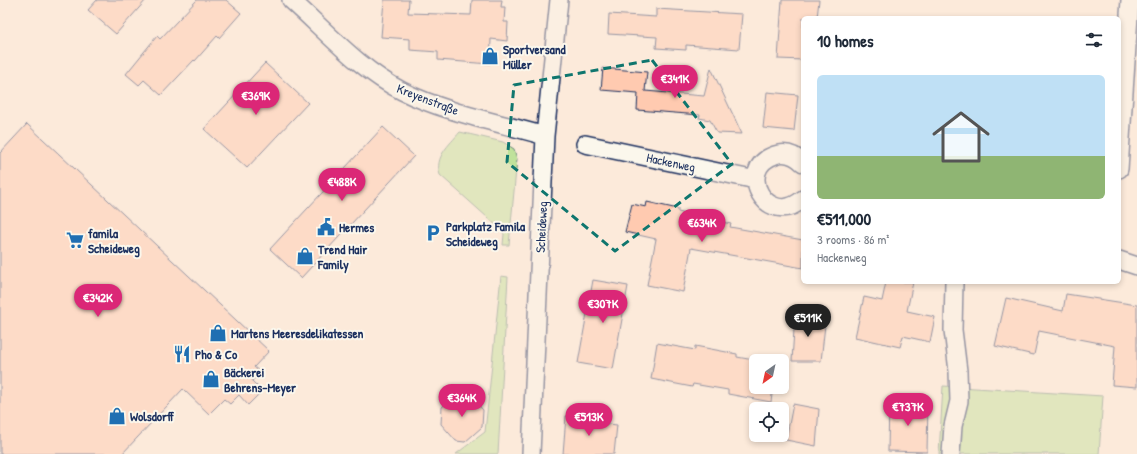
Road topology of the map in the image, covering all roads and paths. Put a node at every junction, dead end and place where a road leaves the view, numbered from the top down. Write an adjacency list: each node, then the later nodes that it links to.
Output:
1 (291, 0): 5 (street, Kreyenstraße)
2 (559, 0): 5 (street, Scheideweg)
3 (1130, 0): 4 (street)
4 (1133, 41): 7 (street)
5 (545, 136): 14 (street, Scheideweg)
6 (585, 144): 9 (street, Hackenweg)
7 (1121, 151)
8 (801, 162): 9 (street)
9 (756, 180): 10 (street)
10 (801, 200)
11 (1121, 261): 12 (street)
12 (1137, 266)
13 (954, 284): 15 (street)
14 (531, 454)
15 (951, 454)

